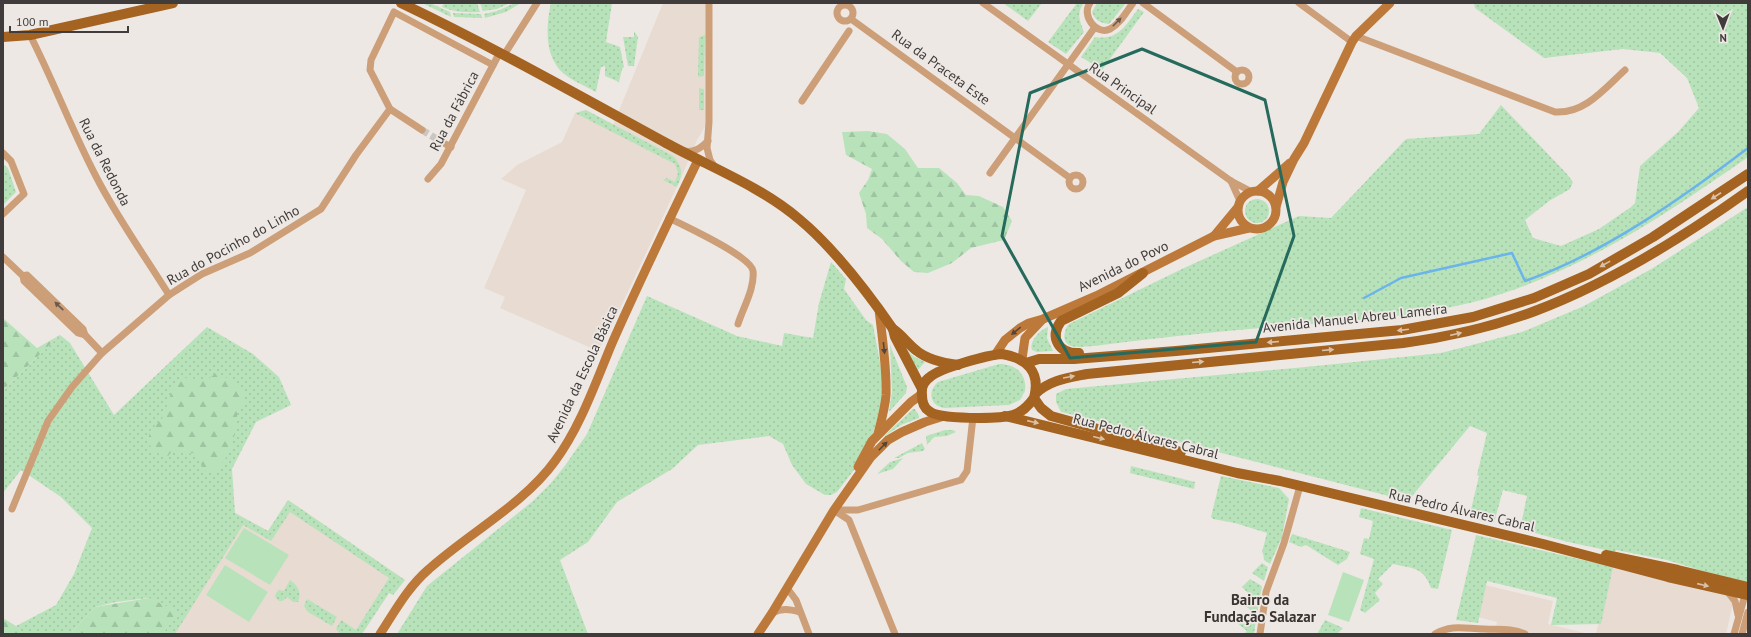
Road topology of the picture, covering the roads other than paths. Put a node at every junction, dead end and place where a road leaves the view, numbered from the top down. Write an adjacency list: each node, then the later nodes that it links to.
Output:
1 (173, 3): 14 (main road)
2 (401, 3): 17 (main road)
3 (536, 3): 17 (street, Rua da Fábrica)
4 (709, 3): 27 (street)
5 (983, 3): 18 (street, Rua Principal)
6 (1090, 3): 12 (street)
7 (1133, 3): 12 (street, one-way to 7)
8 (1143, 3): 21 (street)
9 (1299, 3): 16 (street)
10 (1390, 3): 16 (street)
11 (851, 19): 25 (street, Rua da Praceta Este)
12 (1095, 27): 18 (street)
13 (850, 31): 22 (street)
14 (30, 34): 15 (main road); 49 (street, Rua da Redonda)
15 (3, 37)
16 (1354, 39): 20 (street); 31 (street, Avenida do Povo)
17 (502, 53): 19 (street, Rua da Fábrica); 29 (main road)
18 (1067, 64): 25 (street); 38 (street, Rua Principal)
19 (493, 65): 23 (street); 28 (street, Rua da Fábrica)
20 (1625, 70)
21 (1237, 72)
22 (802, 101)
23 (390, 109): 24 (street); 49 (street, Rua do Pocinho do Linho)
24 (422, 130)
25 (1016, 137): 34 (street); 36 (street, Rua da Praceta Este)
26 (440, 141): 28 (street)
27 (708, 144): 29 (street); 32 (street); 33 (street)
28 (451, 147): 37 (street, Rua da Fábrica)
29 (679, 150): 32 (main road)
30 (3, 153): 43 (street)
31 (1294, 159): 39 (street, Avenida do Povo); 42 (street, Avenida do Povo)
32 (700, 161): 33 (main road); 44 (street, Avenida da Escola Básica)
33 (716, 170): 50 (main road)
34 (990, 173)
35 (1748, 174): 54 (main road, Avenida Manuel Abreu Lameira, one-way to 54)
36 (1070, 178)
37 (428, 179)
38 (1231, 181): 39 (street, Rua Principal); 41 (street)
39 (1255, 191): 41 (street, Avenida do Povo); 42 (street)
40 (1748, 191): 60 (main road, Avenida Manuel Abreu Lameira, one-way to 40)
41 (1239, 204): 45 (street); 46 (street, Avenida do Povo)
42 (1276, 207): 45 (street, Avenida do Povo)
43 (3, 214)
44 (669, 218): 52 (street); 81 (street, Avenida da Escola Básica)
45 (1249, 228): 46 (street, Avenida do Povo)
46 (1214, 236): 48 (street, Avenida do Povo)
47 (3, 258): 55 (street)
48 (1143, 273): 51 (street, Avenida do Povo); 54 (main road)
49 (170, 295): 55 (street, Rua do Pocinho do Linho)
50 (879, 309): 53 (main road); 64 (street, one-way to 64)
51 (1044, 319): 56 (street, Avenida do Povo, one-way to 56); 57 (street, Avenida do Povo)
52 (738, 324)
53 (893, 329): 58 (main road); 59 (main road)
54 (1155, 352): 57 (main road, Avenida Manuel Abreu Lameira)
55 (102, 353): 68 (street, Rua do Pocinho do Linho)
56 (995, 354): 57 (main road); 58 (main road)
57 (1024, 361): 60 (main road)
58 (958, 365): 59 (main road)
59 (922, 392): 61 (main road); 64 (street)
60 (1034, 396): 62 (main road, Avenida Manuel Abreu Lameira); 65 (main road, Rua Pedro Álvares Cabral)
61 (944, 416): 63 (main road); 67 (street, one-way to 61)
62 (1005, 416): 63 (main road); 65 (main road, Rua Pedro Álvares Cabral, one-way to 65)
63 (973, 417): 69 (street)
64 (878, 434): 67 (street)
65 (1280, 481): 66 (main road, Rua Pedro Álvares Cabral)
66 (1300, 486): 70 (main road, Rua Pedro Álvares Cabral); 85 (street)
67 (842, 499): 69 (street)
68 (12, 509)
69 (834, 510): 75 (street); 84 (street)
70 (1543, 544): 71 (main road, Rua Pedro Álvares Cabral); 72 (main road, Rua Pedro Álvares Cabral)
71 (1678, 570): 72 (main road); 73 (main road); 74 (main road, Rua Pedro Álvares Cabral)
72 (1644, 571): 73 (main road, Rua Pedro Álvares Cabral)
73 (1683, 581): 74 (main road, Rua Pedro Álvares Cabral, one-way to 74)
74 (1729, 587): 76 (main road, Rua Pedro Álvares Cabral); 80 (street)
75 (787, 588): 77 (street); 79 (street)
76 (1747, 594): 80 (street)
77 (800, 612): 79 (street); 83 (street)
78 (1748, 612): 89 (street)
79 (772, 614): 82 (street)
80 (1738, 615): 88 (street)
81 (380, 634)
82 (758, 634)
83 (809, 634)
84 (895, 634)
85 (1260, 634)
86 (1435, 634): 87 (street)
87 (1525, 634)
88 (1734, 634)
89 (1742, 634)

